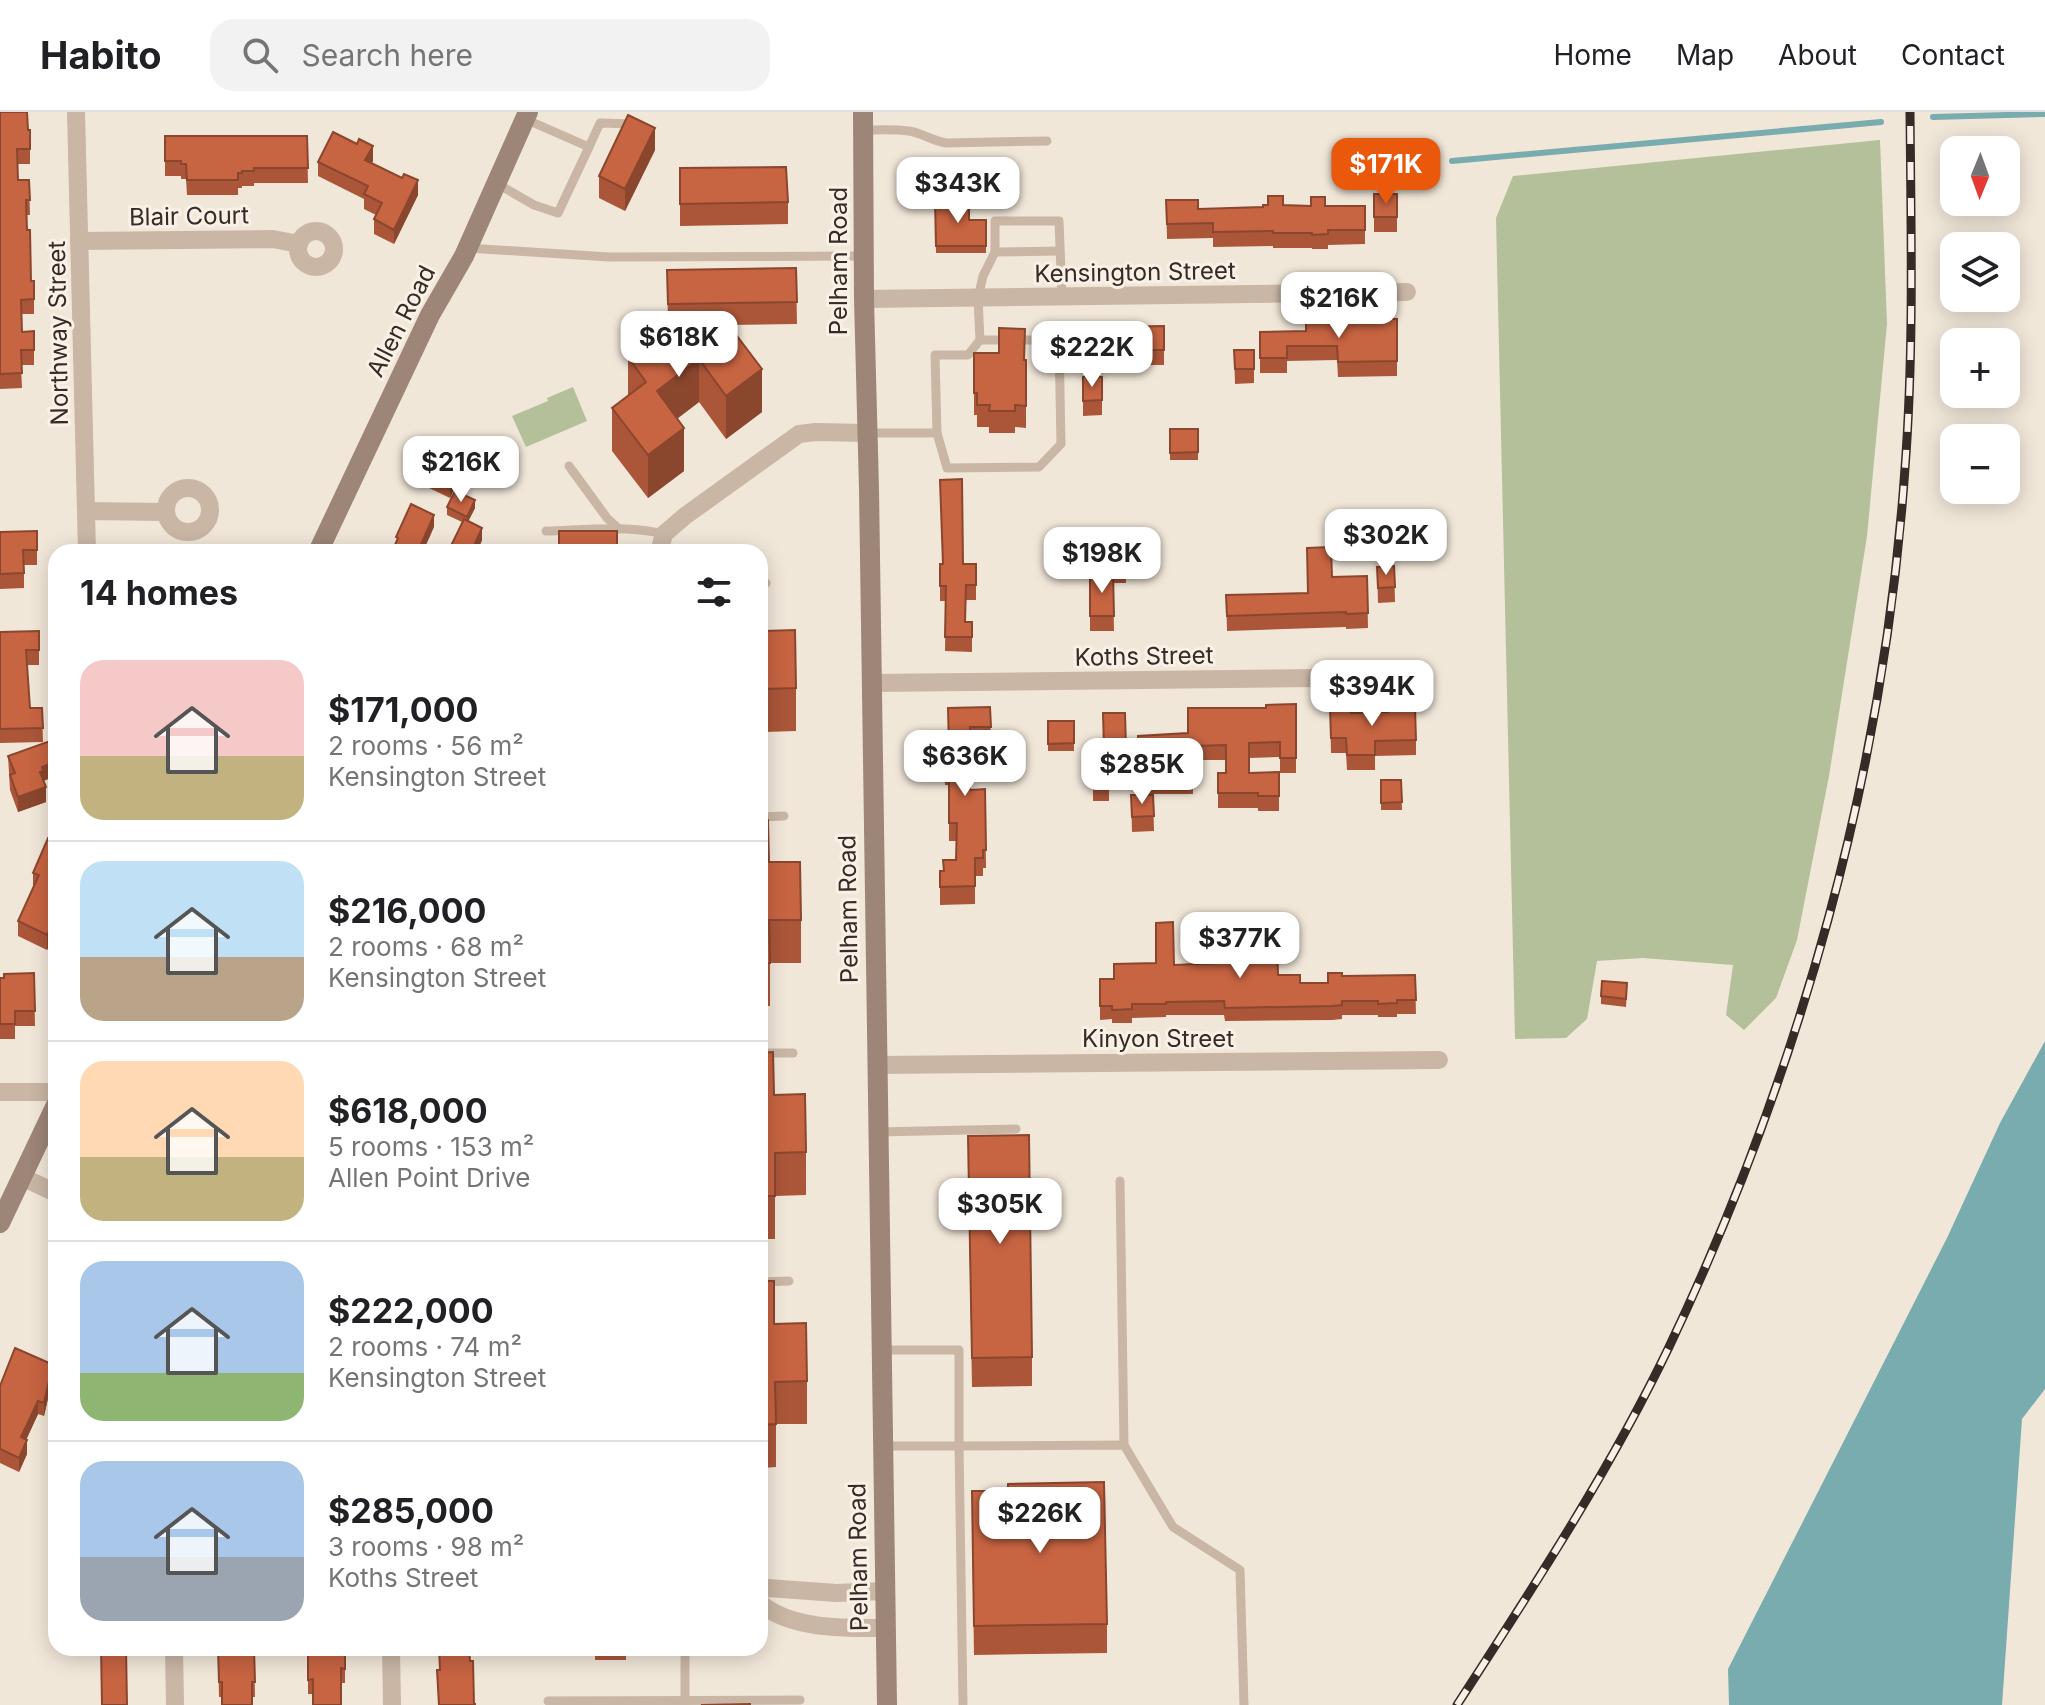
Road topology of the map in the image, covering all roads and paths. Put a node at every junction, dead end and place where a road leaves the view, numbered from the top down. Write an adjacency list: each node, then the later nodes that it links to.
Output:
1 (76, 112): 8 (street, Northway Street)
2 (527, 116): 6 (lane); 7 (main road, Allen Road)
3 (863, 121): 5 (lane); 13 (main road, Pelham Road)
4 (645, 124): 6 (lane)
5 (1047, 141)
6 (589, 147): 7 (lane)
7 (496, 183): 10 (main road, Allen Road)
8 (79, 241): 9 (street, Blair Court); 22 (street, Northway Street)
9 (299, 244)
10 (467, 248): 13 (lane); 28 (main road, Allen Road)
11 (1060, 251): 12 (lane); 12 (lane); 15 (lane)
12 (995, 252): 16 (lane)
13 (863, 256): 17 (main road, Pelham Road)
14 (1407, 292): 15 (street, Kensington Street)
15 (1062, 297): 16 (street, Kensington Street)
16 (978, 298): 17 (street, Kensington Street); 18 (lane)
17 (864, 299): 19 (main road, Pelham Road)
18 (980, 340): 20 (lane); 20 (lane)
19 (866, 433): 20 (lane); 26 (street); 30 (main road, Pelham Road)
20 (937, 433)
21 (569, 466): 24 (lane)
22 (86, 511): 23 (street); 27 (street, Northway Street)
23 (166, 512)
24 (619, 529): 25 (lane); 26 (lane)
25 (546, 531)
26 (662, 543)
27 (87, 544)
28 (322, 544)
29 (1417, 677): 30 (street, Koths Street)
30 (871, 683): 36 (main road, Pelham Road)
31 (784, 816): 32 (lane)
32 (768, 817)
33 (768, 1053): 34 (lane)
34 (793, 1053)
35 (1439, 1060): 36 (street, Kinyon Street)
36 (877, 1065): 41 (main road, Pelham Road)
37 (0, 1092): 38 (street)
38 (48, 1092)
39 (48, 1122): 42 (main road)
40 (1016, 1129): 41 (lane)
41 (878, 1132): 48 (main road, Pelham Road)
42 (22, 1177): 44 (street); 45 (main road)
43 (1120, 1181): 49 (lane)
44 (48, 1189)
45 (0, 1223)
46 (789, 1281): 47 (lane)
47 (768, 1282)
48 (881, 1350): 50 (main road, Pelham Road); 51 (lane)
49 (1124, 1445): 51 (lane); 66 (lane)
50 (883, 1446): 51 (lane); 53 (main road, Pelham Road)
51 (959, 1446): 65 (lane)
52 (768, 1588): 53 (street)
53 (884, 1591): 55 (main road, Pelham Road)
54 (768, 1609): 55 (street)
55 (885, 1628): 64 (main road, Pelham Road)
56 (174, 1656): 62 (street)
57 (391, 1656): 63 (street)
58 (685, 1656): 59 (lane)
59 (685, 1700): 60 (lane); 61 (lane)
60 (800, 1700)
61 (548, 1701)
62 (175, 1705)
63 (392, 1705)
64 (887, 1705)
65 (963, 1705)
66 (1244, 1705)

